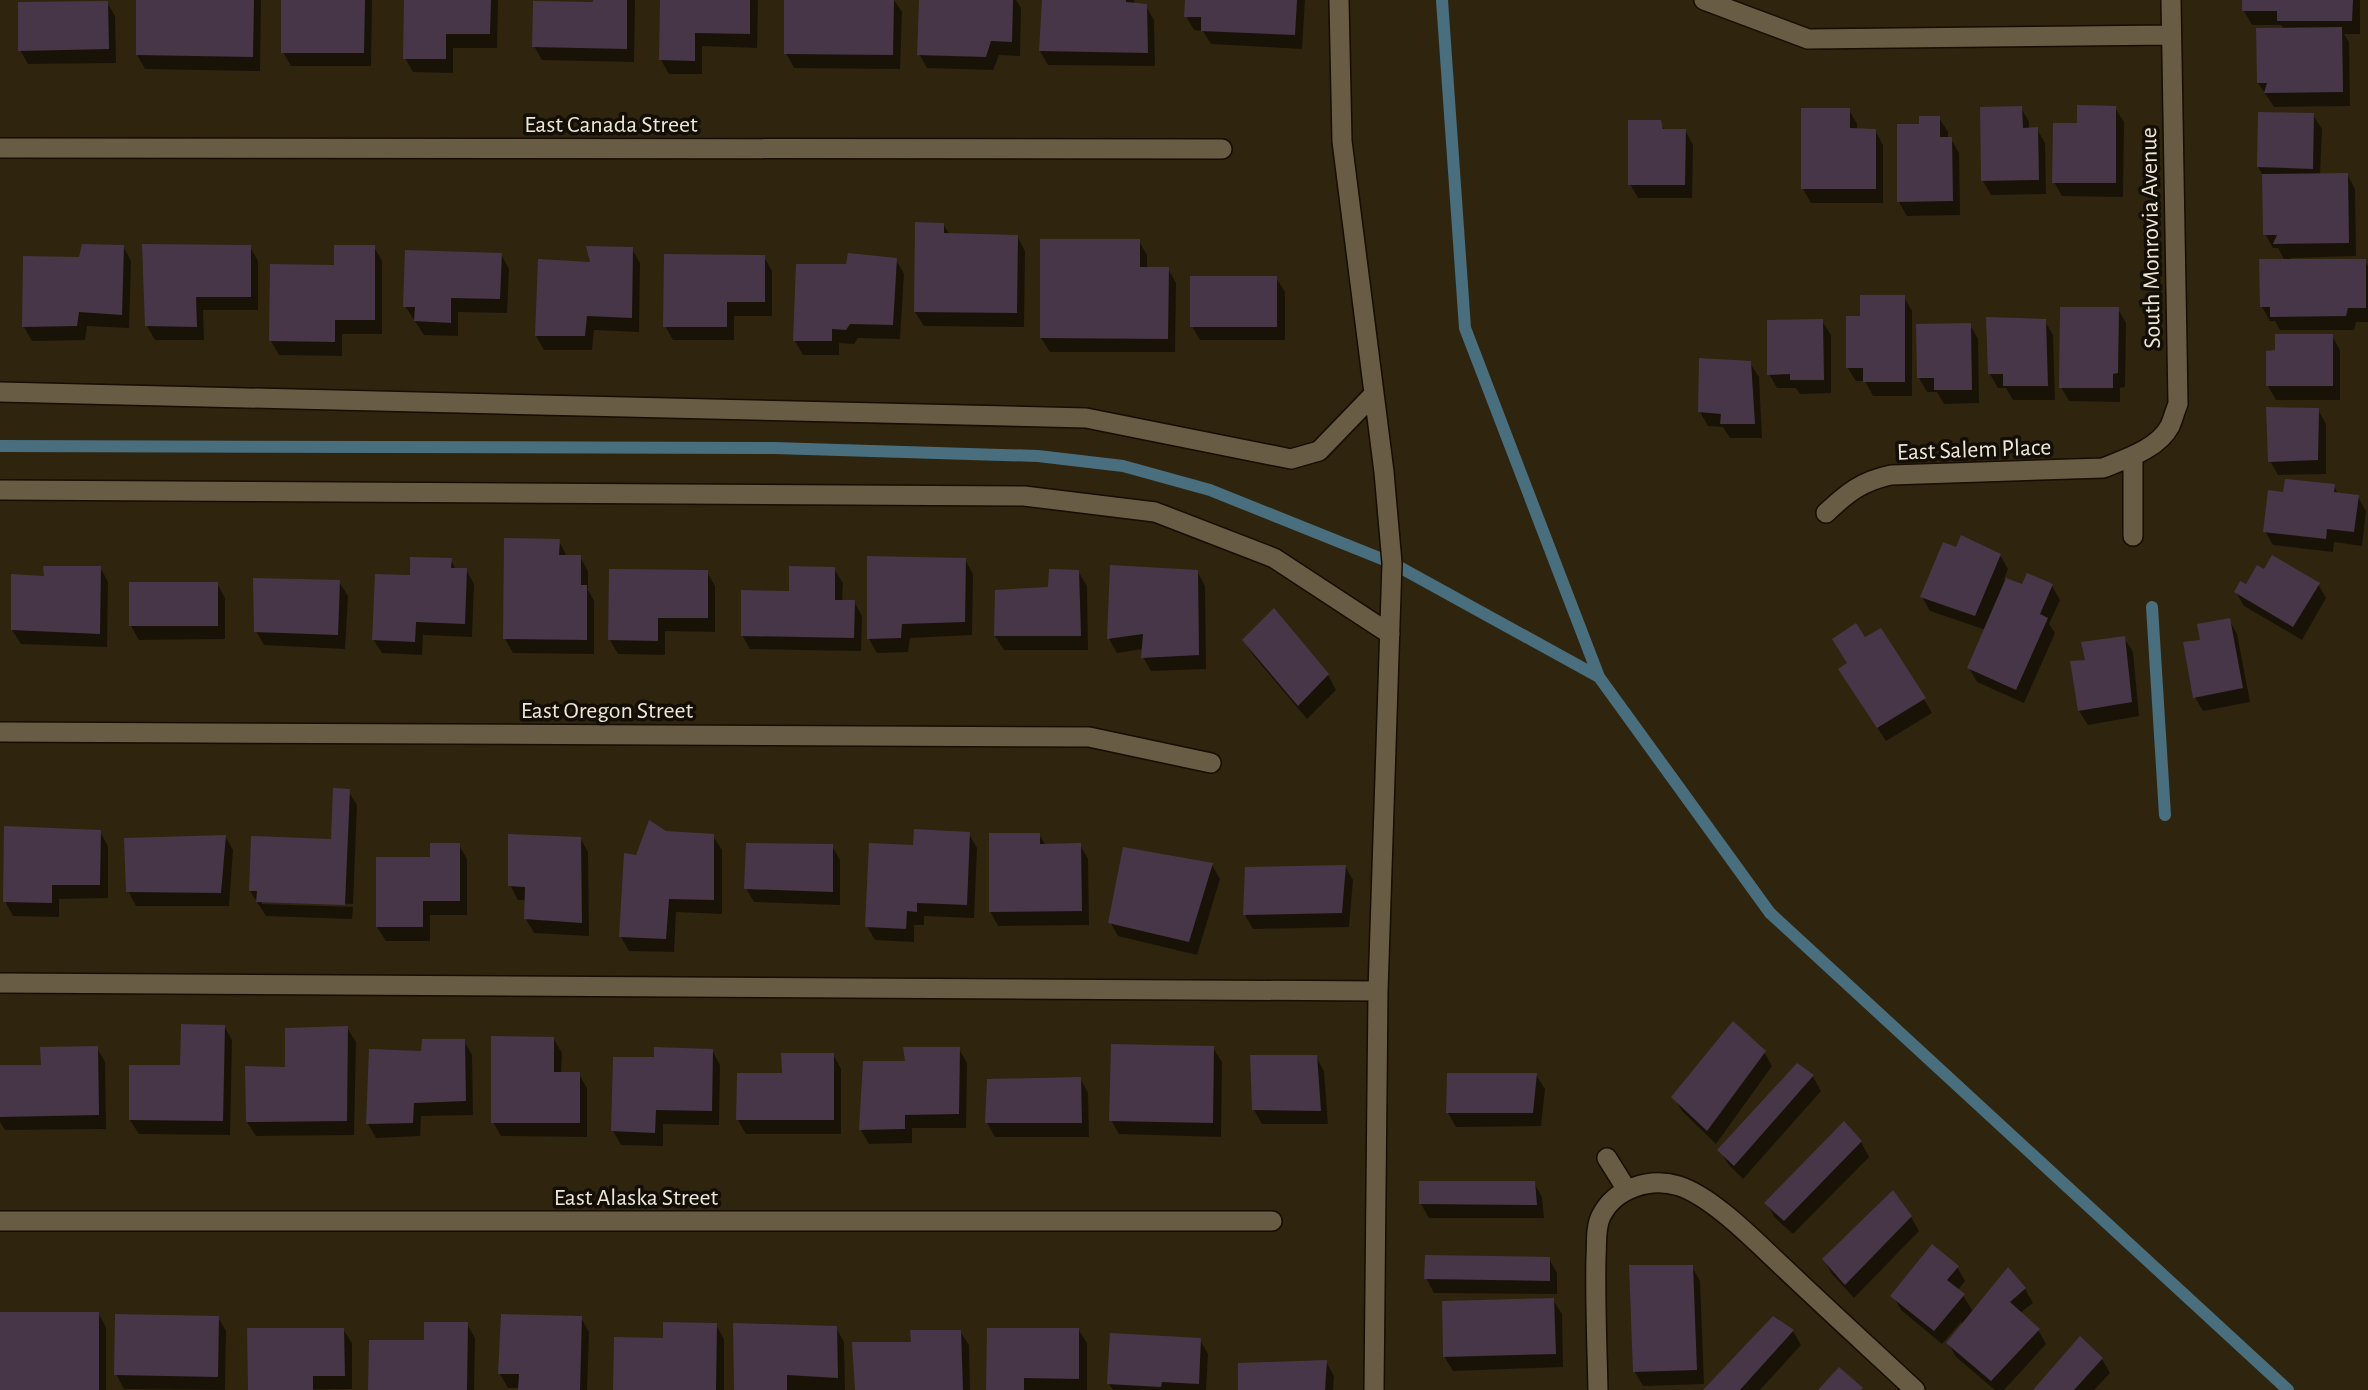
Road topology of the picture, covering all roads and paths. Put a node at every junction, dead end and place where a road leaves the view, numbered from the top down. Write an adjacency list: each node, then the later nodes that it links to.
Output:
1 (1339, 0): 8 (street)
2 (1704, 0): 4 (street)
3 (2171, 0): 4 (street, South Monrovia Avenue)
4 (2170, 35): 9 (street, South Monrovia Avenue)
5 (0, 148): 6 (street, East Canada Street)
6 (1222, 149)
7 (0, 392): 8 (street)
8 (1374, 394): 13 (street)
9 (2133, 456): 11 (street, East Salem Place); 12 (street)
10 (0, 489): 13 (street)
11 (1826, 513)
12 (2133, 536)
13 (1390, 634): 17 (street)
14 (0, 732): 15 (street, East Oregon Street)
15 (1210, 763)
16 (0, 982): 17 (street)
17 (1378, 991): 22 (street)
18 (1607, 1158): 19 (street)
19 (1627, 1190): 23 (street); 24 (street)
20 (0, 1222): 21 (street, East Alaska Street)
21 (1272, 1222)
22 (1374, 1390)
23 (1598, 1390)
24 (1914, 1390)

